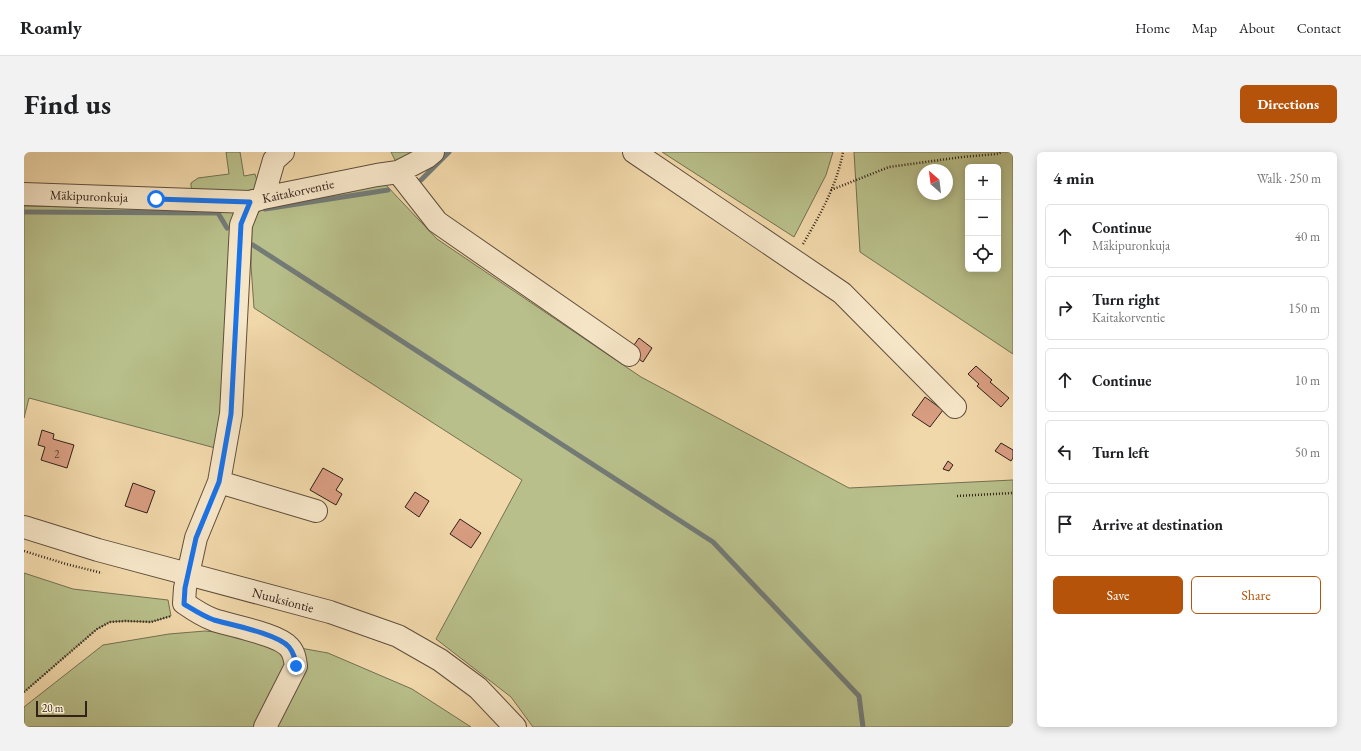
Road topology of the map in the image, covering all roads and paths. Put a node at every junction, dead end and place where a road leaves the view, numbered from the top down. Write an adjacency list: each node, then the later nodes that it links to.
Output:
1 (283, 152): 9 (street)
2 (433, 152): 6 (street, Kaitakorventie)
3 (634, 152): 10 (street)
4 (843, 152): 7 (path)
5 (1002, 152): 7 (path)
6 (398, 172): 9 (street, Kaitakorventie); 11 (street)
7 (831, 190): 10 (path)
8 (24, 194): 9 (street, Mäkipuronkuja)
9 (256, 200): 13 (street, Kaitakorventie)
10 (794, 260): 12 (street)
11 (629, 355)
12 (955, 407)
13 (219, 482): 16 (street); 18 (street, Kaitakorventie)
14 (1013, 493): 15 (path)
15 (957, 496)
16 (316, 511)
17 (24, 527): 18 (street, Nuuksiontie)
18 (188, 574): 19 (street, Kaitakorventie); 22 (street, Nuuksiontie)
19 (184, 604): 20 (path); 21 (street)
20 (24, 692)
21 (265, 727)
22 (515, 727)

